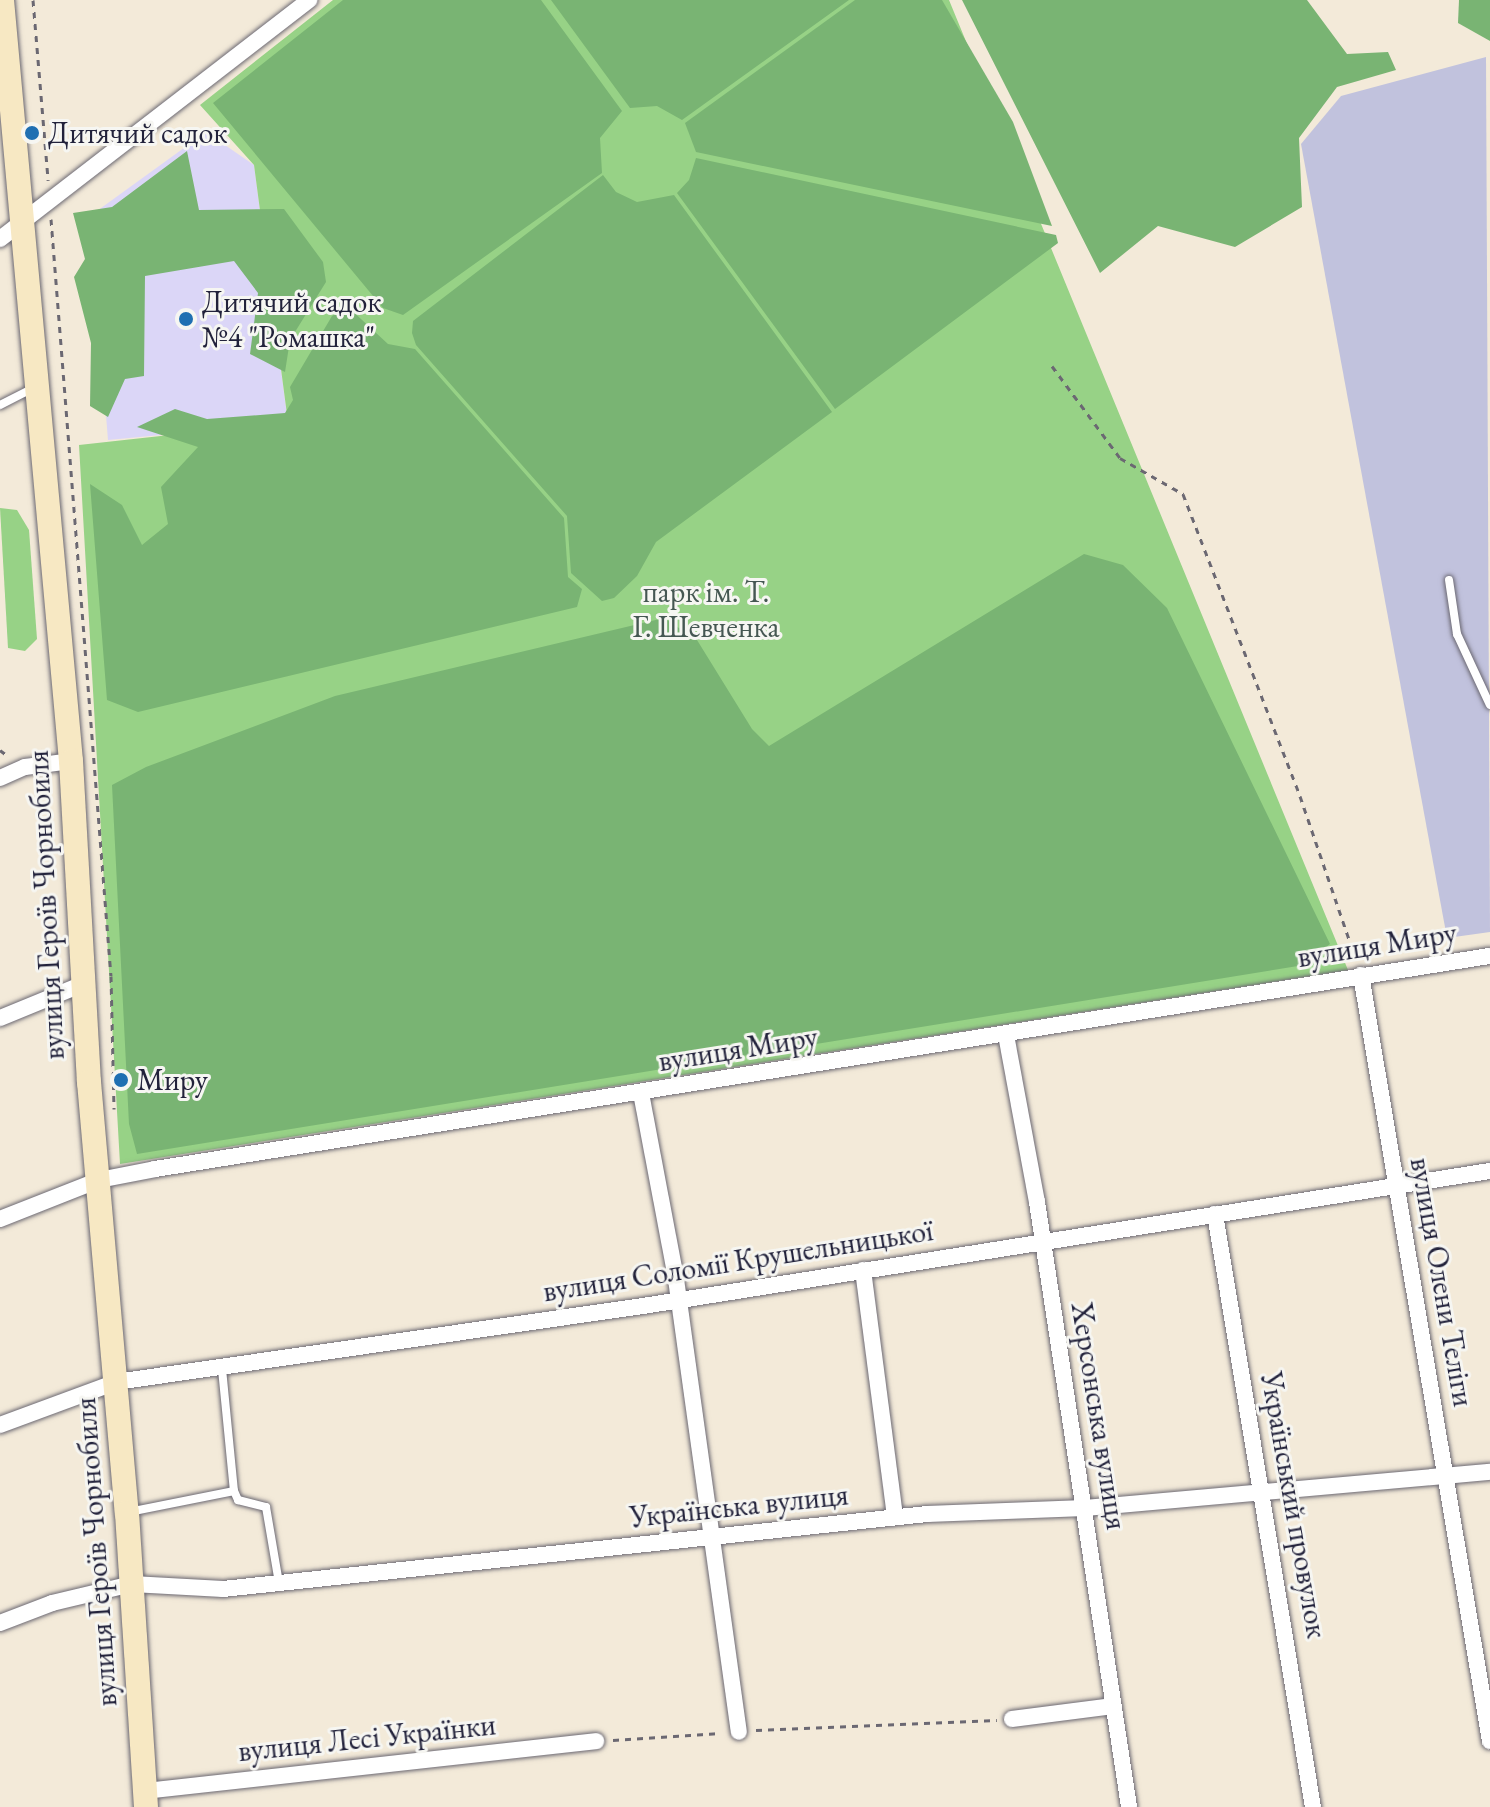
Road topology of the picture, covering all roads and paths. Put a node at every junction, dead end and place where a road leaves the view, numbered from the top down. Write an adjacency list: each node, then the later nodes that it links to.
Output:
1 (2, 0): 5 (street, вулиця Героїв Чорнобиля)
2 (33, 0): 4 (path)
3 (309, 0): 4 (street)
4 (50, 200): 5 (street); 20 (path)
5 (22, 222): 6 (street); 8 (street, вулиця Героїв Чорнобиля)
6 (0, 239)
7 (1052, 366): 15 (path)
8 (36, 387): 9 (lane); 12 (street, вулиця Героїв Чорнобиля)
9 (0, 405)
10 (1449, 580): 11 (lane)
11 (1490, 705)
12 (71, 761): 13 (street); 16 (street, вулиця Героїв Чорнобиля)
13 (0, 778)
14 (1490, 956): 15 (street, вулиця Миру)
15 (1361, 975): 18 (street, вулиця Миру); 23 (street, вулиця Олени Теліги)
16 (83, 984): 17 (street); 22 (street, вулиця Героїв Чорнобиля)
17 (0, 1018)
18 (1006, 1035): 19 (street, вулиця Миру); 26 (street, Херсонська вулиця)
19 (641, 1093): 22 (street, вулиця Миру); 28 (street)
20 (114, 1115)
21 (1490, 1171): 23 (street, вулиця Соломії Крушельницької)
22 (99, 1180): 25 (street, вулиця Миру); 30 (street, вулиця Героїв Чорнобиля)
23 (1397, 1185): 24 (street, вулиця Соломії Крушельницької); 33 (street, вулиця Олени Теліги)
24 (1215, 1214): 26 (street, вулиця Соломії Крушельницької); 35 (street, Український провулок)
25 (0, 1219)
26 (1043, 1240): 27 (street, вулиця Соломії Крушельницької); 36 (street, Херсонська вулиця)
27 (863, 1270): 28 (street, вулиця Соломії Крушельницької); 38 (street)
28 (678, 1300): 29 (street, вулиця Соломії Крушельницької); 39 (street)
29 (222, 1369): 30 (street, вулиця Соломії Крушельницької); 34 (lane)
30 (116, 1382): 31 (street, вулиця Соломії Крушельницької); 37 (street, вулиця Героїв Чорнобиля)
31 (0, 1425)
32 (1490, 1472): 33 (street, Українська вулиця)
33 (1446, 1476): 35 (street, Українська вулиця); 47 (street, вулиця Олени Теліги)
34 (234, 1491): 37 (lane); 40 (lane)
35 (1264, 1493): 36 (street, Українська вулиця); 50 (street, Український провулок)
36 (1085, 1508): 38 (street, Українська вулиця); 43 (street, Херсонська вулиця)
37 (127, 1513): 41 (street, вулиця Героїв Чорнобиля)
38 (895, 1517): 39 (street, Українська вулиця)
39 (714, 1537): 40 (street, Українська вулиця); 45 (street)
40 (279, 1583): 41 (street, Українська вулиця)
41 (132, 1584): 42 (street, Українська вулиця); 48 (street, вулиця Героїв Чорнобиля)
42 (0, 1623)
43 (1113, 1706): 44 (street); 49 (street, Херсонська вулиця)
44 (1012, 1719): 45 (path)
45 (739, 1732): 46 (path)
46 (596, 1741): 48 (street, вулиця Лесі Українки)
47 (1490, 1741)
48 (145, 1799)
49 (1129, 1807)
50 (1313, 1807)

